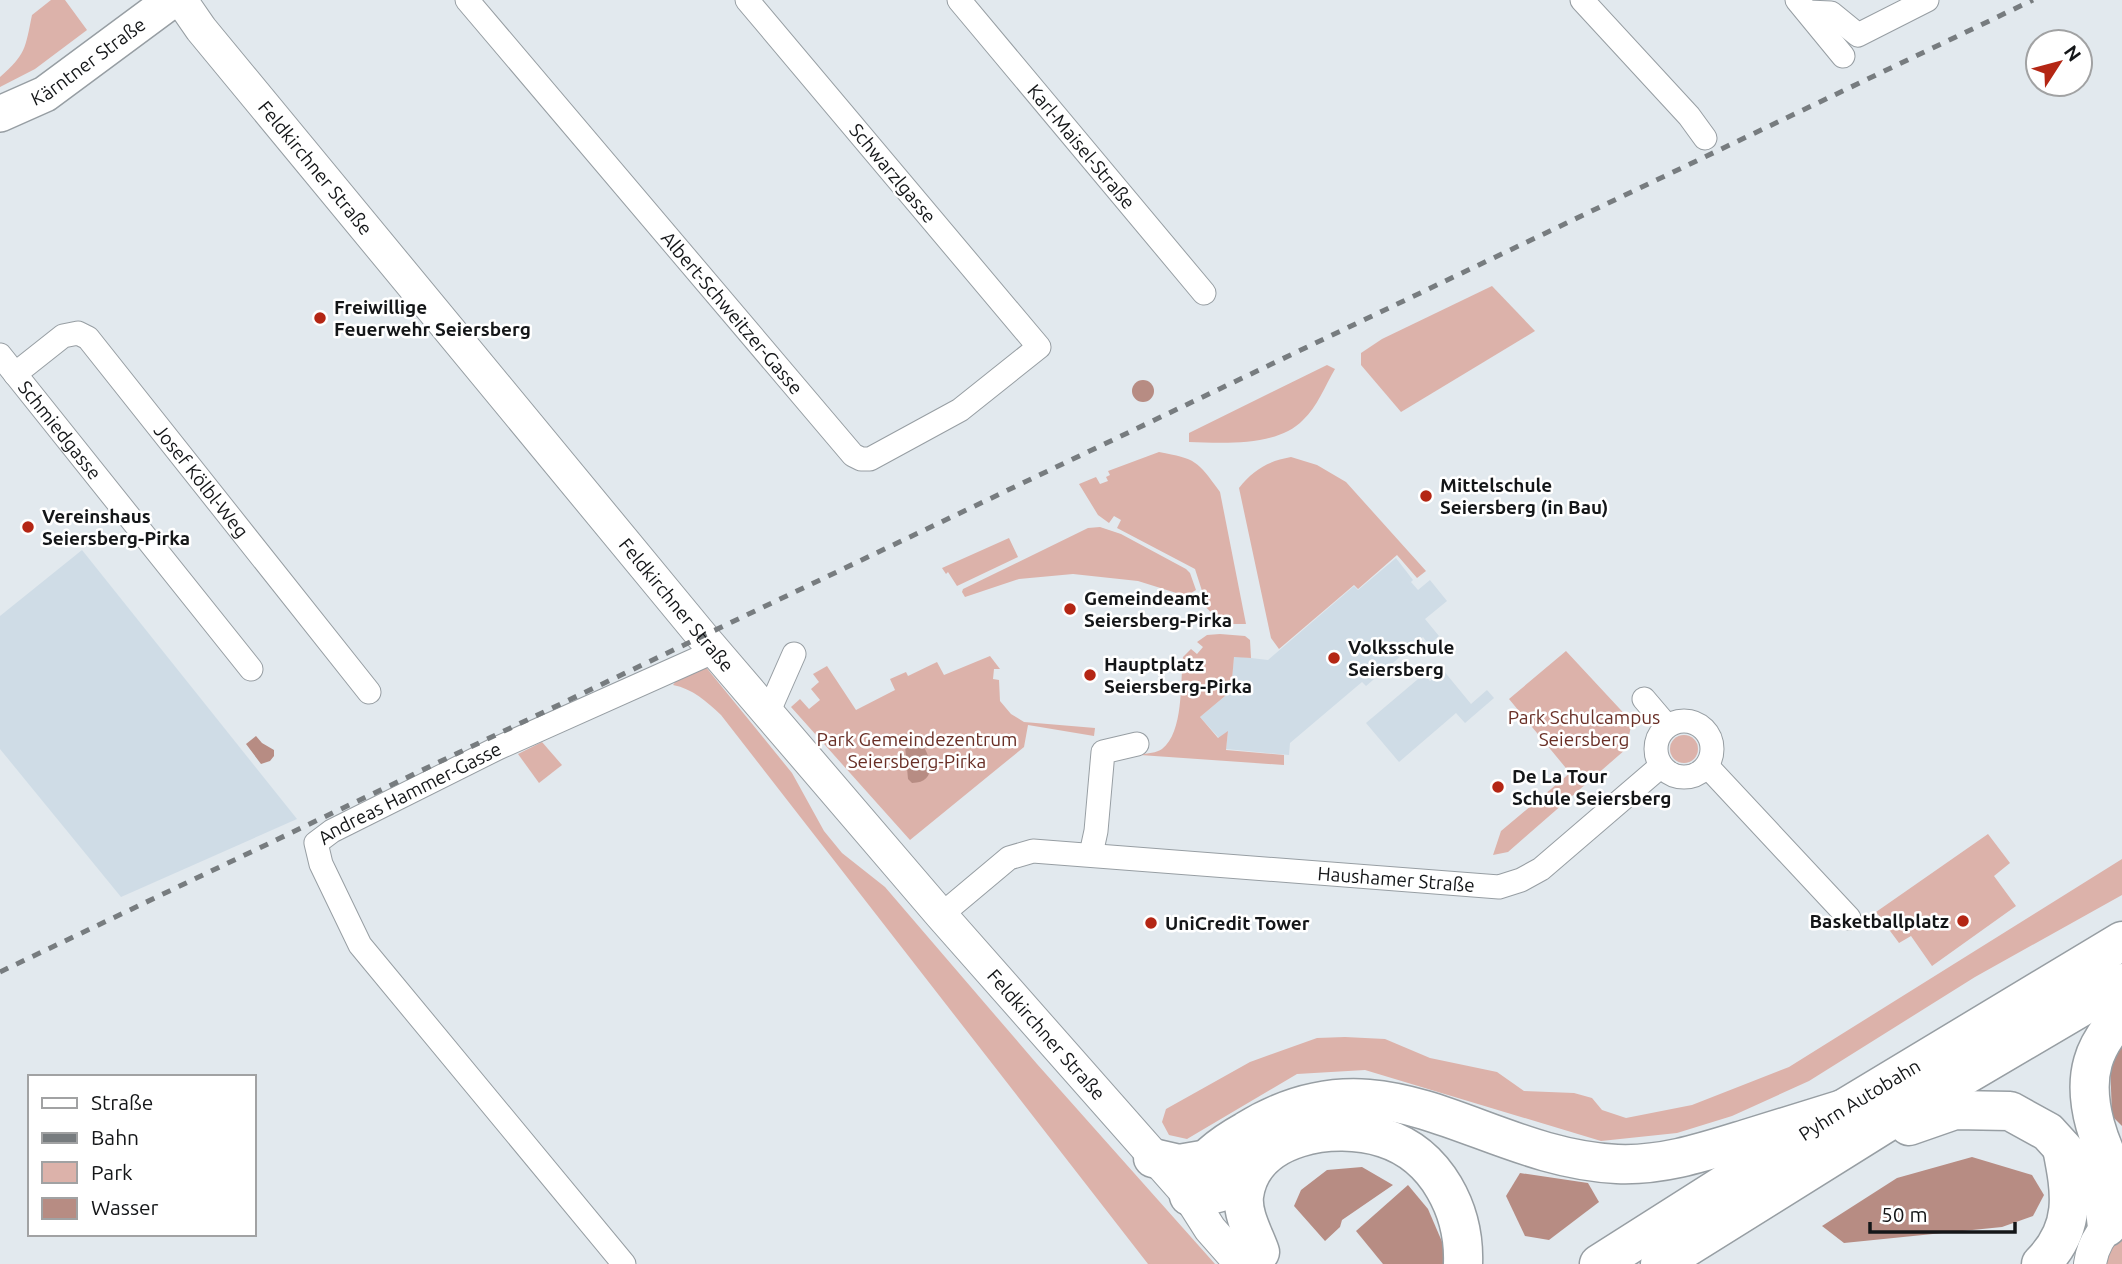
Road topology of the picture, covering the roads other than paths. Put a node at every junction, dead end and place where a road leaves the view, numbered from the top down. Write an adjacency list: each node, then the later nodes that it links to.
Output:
1 (172, 0): 10 (main road, Kärntner Straße)
2 (181, 0): 16 (main road, Feldkirchner Straße)
3 (467, 0): 13 (street, Albert-Schweitzer-Gasse)
4 (747, 0): 13 (street, Schwarzlgasse)
5 (959, 0): 12 (street, Karl-Maisel-Straße)
6 (1581, 0): 11 (street)
7 (1927, 0): 8 (street)
8 (1802, 6): 9 (street)
9 (1843, 56)
10 (0, 114)
11 (1705, 138)
12 (1204, 293)
13 (1039, 347)
14 (0, 355): 15 (street, Schmiedgasse)
15 (15, 373): 18 (street, Schmiedgasse); 19 (street, Josef Kölbl-Weg)
16 (715, 651): 21 (main road, Feldkirchner Straße); 43 (street, Andreas Hammer-Gasse)
17 (794, 654): 21 (street)
18 (251, 669)
19 (369, 692)
20 (1644, 699): 22 (street)
21 (768, 713): 27 (main road, Feldkirchner Straße)
22 (1667, 726): 24 (street); 25 (street)
23 (1137, 744): 26 (street)
24 (1661, 766): 25 (street); 26 (street, Haushamer Straße)
25 (1707, 766): 28 (street)
26 (1091, 854): 27 (street, Haushamer Straße)
27 (941, 915): 36 (main road, Feldkirchner Straße)
28 (1849, 918)
29 (2122, 941): 32 (highway, Pyhrn Autobahn)
30 (2122, 983): 35 (highway, Pyhrn Autobahn)
31 (2122, 1015): 33 (highway)
32 (1843, 1109): 37 (highway); 45 (highway, Pyhrn Autobahn)
33 (2109, 1138): 39 (highway)
34 (2062, 1148): 35 (highway); 41 (highway); 47 (highway)
35 (1841, 1151): 46 (highway, Pyhrn Autobahn)
36 (1153, 1158): 37 (highway); 40 (main road, Feldkirchner Straße)
37 (1208, 1159): 40 (highway)
38 (1255, 1166): 40 (highway); 42 (highway); 44 (highway)
39 (2122, 1182)
40 (1189, 1196): 42 (main road, Feldkirchner Straße)
41 (2114, 1222): 48 (main road)
42 (1258, 1260)
43 (624, 1264)
44 (1463, 1264)
45 (1600, 1264)
46 (1660, 1264)
47 (2041, 1264)
48 (2090, 1264)

